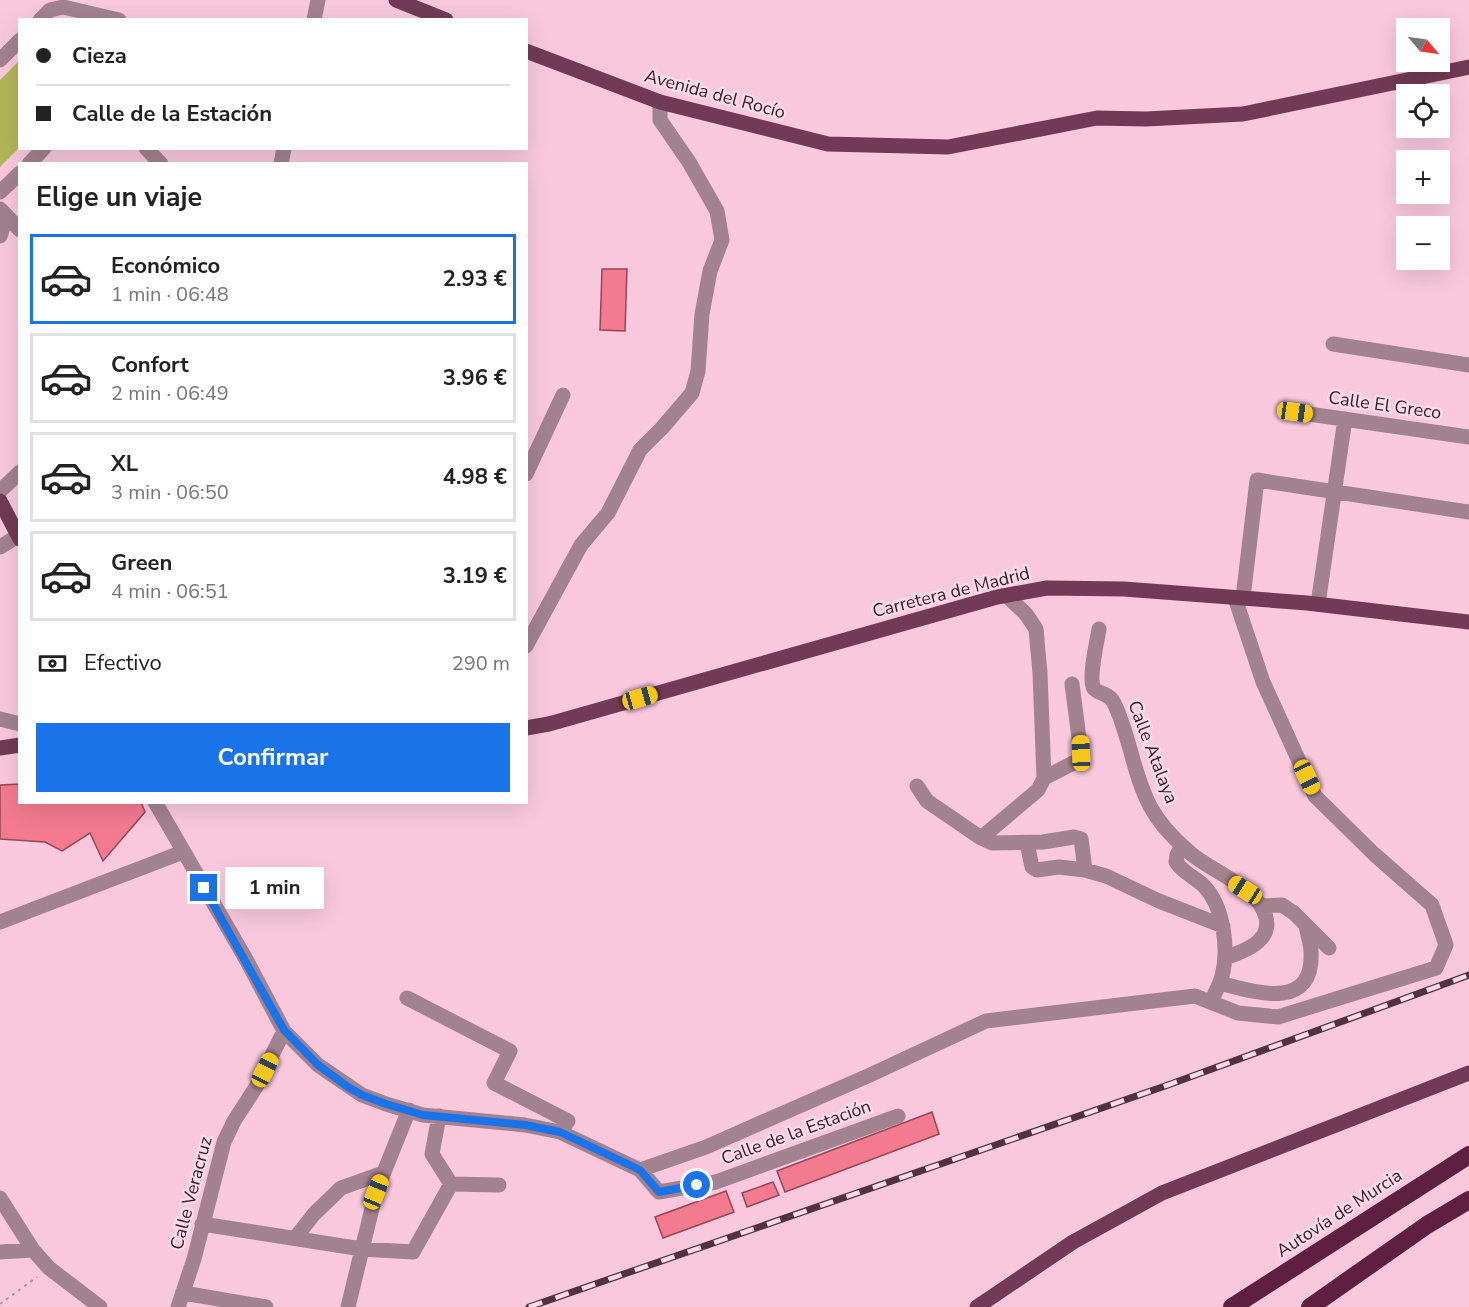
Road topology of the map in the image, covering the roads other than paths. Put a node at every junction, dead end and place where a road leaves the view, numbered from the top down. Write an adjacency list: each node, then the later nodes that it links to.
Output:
1 (318, 0): 5 (street)
2 (396, 0): 6 (main road)
3 (42, 18): 4 (street)
4 (110, 18)
5 (314, 18)
6 (441, 18)
7 (18, 42): 9 (street)
8 (528, 52): 11 (main road, Avenida del Rocío)
9 (0, 60)
10 (1469, 67): 11 (main road, Avenida del Rocío)
11 (660, 102): 41 (street)
12 (42, 150): 14 (street)
13 (148, 150): 15 (street)
14 (31, 162)
15 (159, 162)
16 (18, 175): 17 (street)
17 (0, 192)
18 (3, 212): 19 (street); 20 (street)
19 (18, 228)
20 (0, 236)
21 (1333, 344): 22 (street)
22 (1469, 365)
23 (563, 395): 27 (street)
24 (1295, 412): 25 (street, Calle El Greco)
25 (1345, 419): 26 (street, Calle El Greco); 30 (street)
26 (1469, 437)
27 (528, 470)
28 (18, 474): 29 (street)
29 (0, 491)
30 (1334, 492): 32 (street); 37 (street); 38 (street)
31 (0, 501): 33 (main road)
32 (1469, 512)
33 (18, 536)
34 (18, 538): 35 (street)
35 (0, 547)
36 (1007, 596): 37 (main road, Carretera de Madrid); 45 (main road, Carretera de Madrid); 48 (street)
37 (1239, 598): 38 (main road, Carretera de Madrid); 64 (street)
38 (1318, 604): 39 (main road, Carretera de Madrid)
39 (1469, 622)
40 (1099, 628): 53 (street, Calle Atalaya)
41 (528, 642)
42 (1072, 684): 48 (street)
43 (0, 719): 44 (street)
44 (18, 724)
45 (528, 728)
46 (18, 745): 47 (main road)
47 (0, 748)
48 (1044, 778): 51 (street)
49 (917, 786): 51 (street)
50 (155, 804): 54 (street, Calle de la Estación)
51 (981, 838): 52 (street)
52 (1027, 843): 55 (street); 55 (street)
53 (1186, 850): 56 (street); 59 (street)
54 (183, 852): 57 (street); 65 (street, Calle de la Estación)
55 (1085, 870): 59 (street)
56 (1261, 906): 58 (street); 61 (street)
57 (0, 922)
58 (1306, 925): 60 (street); 62 (street)
59 (1223, 926): 61 (street)
60 (1329, 948)
61 (1225, 958): 62 (street)
62 (1220, 983): 64 (street)
63 (407, 998): 70 (street)
64 (1210, 1002): 72 (street)
65 (284, 1030): 67 (street, Calle de la Estación); 78 (street, Calle Veracruz)
66 (1469, 1072): 87 (main road)
67 (408, 1110): 68 (street, Calle de la Estación); 73 (street)
68 (439, 1116): 70 (street, Calle de la Estación); 74 (street)
69 (898, 1116): 72 (street, Calle de la Estación)
70 (560, 1132): 72 (street, Calle de la Estación)
71 (1469, 1155): 88 (highway, Autovía de Murcia)
72 (640, 1170)
73 (383, 1173): 79 (street); 80 (street)
74 (451, 1184): 75 (street); 80 (street)
75 (499, 1185)
76 (0, 1198): 81 (street)
77 (1469, 1200): 89 (highway)
78 (202, 1224): 79 (street); 83 (street, Calle Veracruz)
79 (296, 1237): 80 (street)
80 (362, 1249): 86 (street)
81 (33, 1250): 82 (street); 84 (street)
82 (0, 1252)
83 (181, 1300): 85 (street)
84 (100, 1307)
85 (266, 1307)
86 (348, 1307)
87 (977, 1307)
88 (1232, 1307)
89 (1310, 1307)

